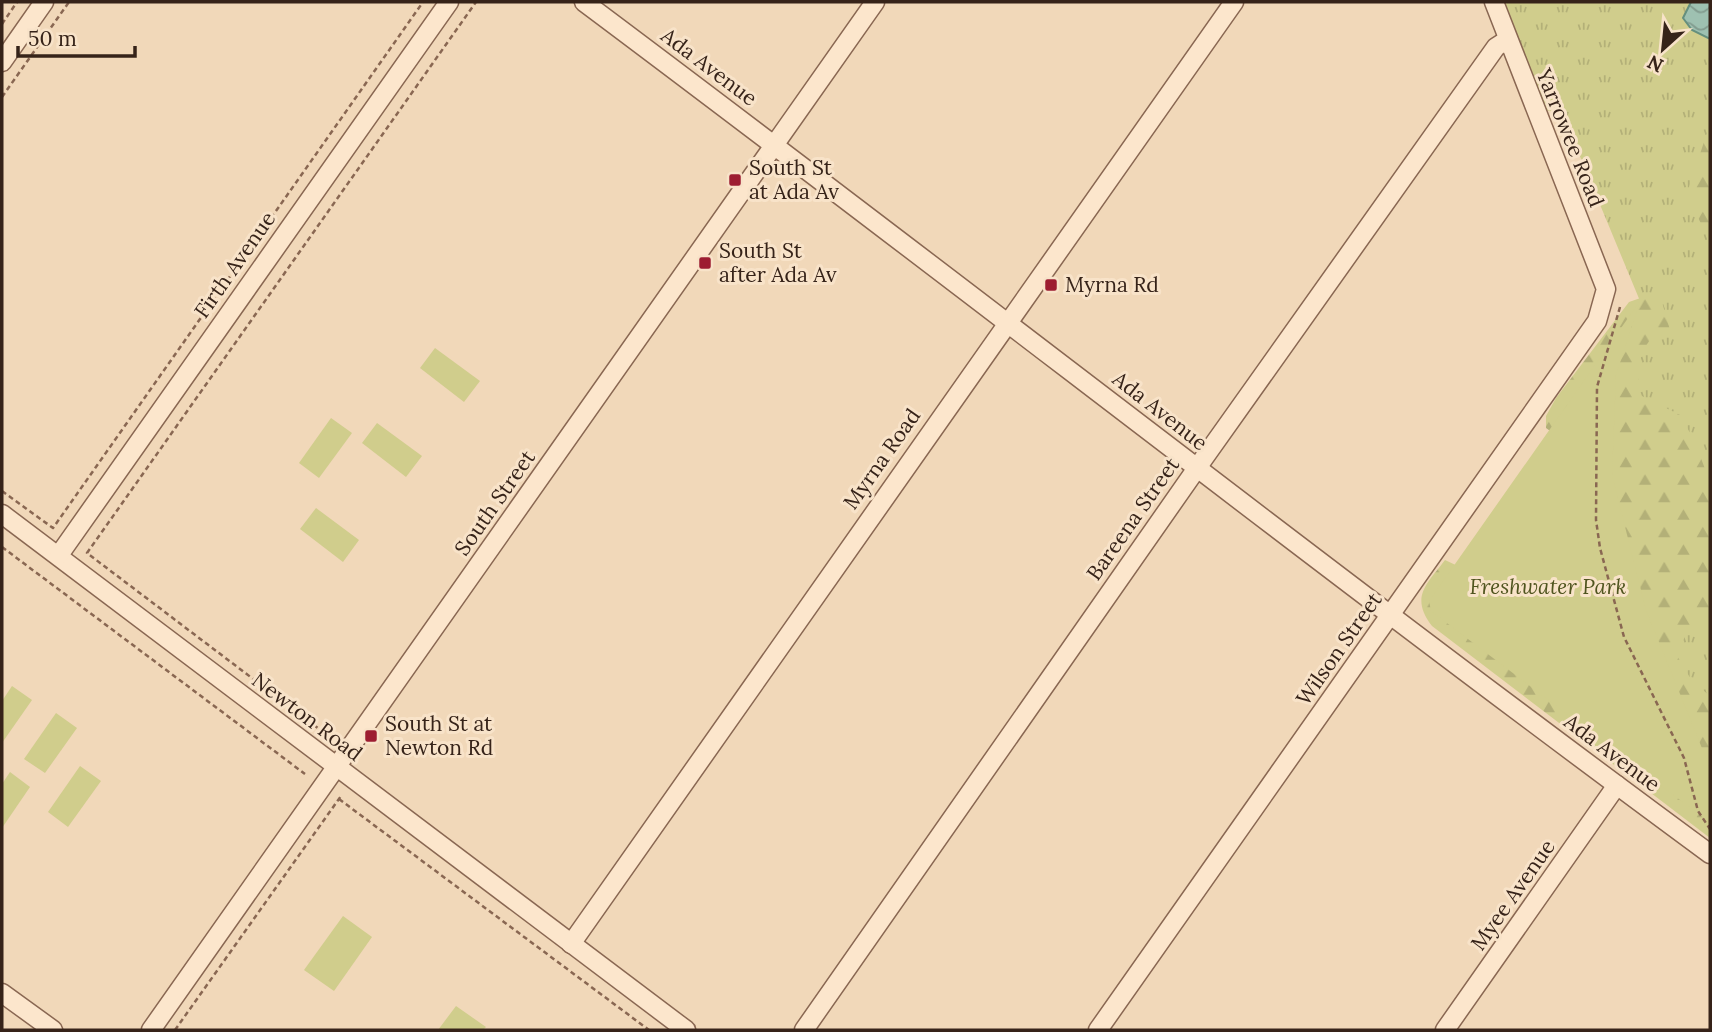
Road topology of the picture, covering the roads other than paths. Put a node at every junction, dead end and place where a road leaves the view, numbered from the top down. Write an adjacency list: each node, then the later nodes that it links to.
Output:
1 (44, 2): 8 (street)
2 (449, 2): 14 (street, Firth Avenue)
3 (584, 2): 9 (street, Ada Avenue)
4 (875, 2): 9 (street, South Street)
5 (1234, 2): 11 (street, Myrna Road)
6 (1494, 2): 7 (street, Yarrowee Road)
7 (1507, 40): 10 (street, Yarrowee Road); 12 (street, Bareena Street)
8 (2, 62)
9 (775, 145): 11 (street, Ada Avenue); 16 (street, South Street)
10 (1613, 294): 15 (street, Wilson Street)
11 (1008, 320): 12 (street, Ada Avenue); 19 (street, Myrna Road)
12 (1196, 468): 15 (street, Ada Avenue); 24 (street, Bareena Street)
13 (2, 514): 14 (street, Newton Road)
14 (59, 555): 16 (street, Newton Road)
15 (1392, 614): 17 (street, Ada Avenue); 25 (street, Wilson Street)
16 (335, 767): 19 (street, Newton Road); 22 (street, South Street)
17 (1617, 785): 18 (street, Ada Avenue); 26 (street, Myee Avenue)
18 (1710, 854)
19 (571, 944): 23 (street, Newton Road)
20 (2, 993): 21 (street)
21 (53, 1030)
22 (151, 1030)
23 (687, 1030)
24 (804, 1030)
25 (1098, 1030)
26 (1445, 1030)

